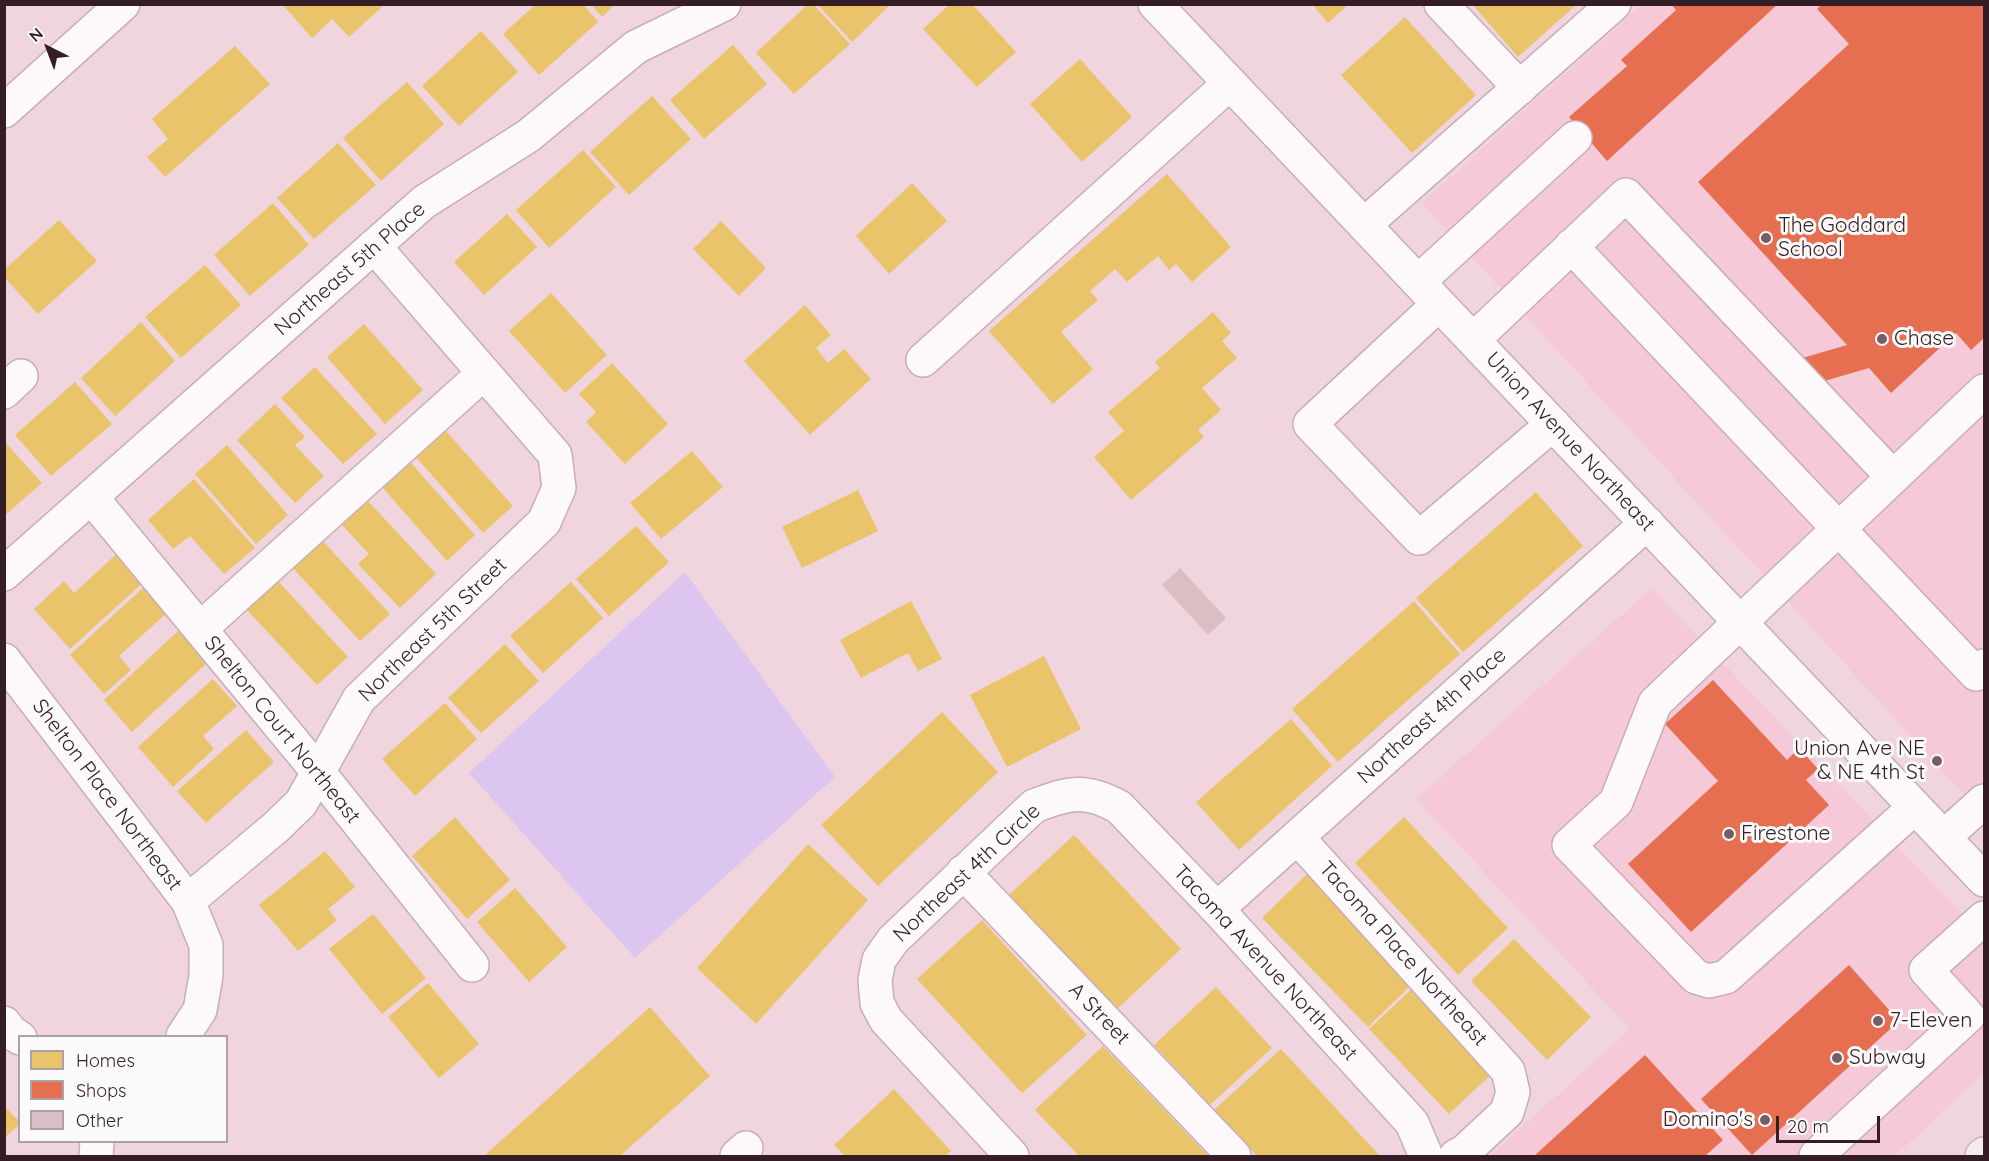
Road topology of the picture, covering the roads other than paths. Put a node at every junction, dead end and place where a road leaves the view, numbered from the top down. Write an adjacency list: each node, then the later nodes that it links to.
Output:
1 (123, 4): 8 (street)
2 (724, 4): 11 (street, Northeast 5th Place)
3 (1155, 4): 6 (street, Union Avenue Northeast)
4 (1441, 4): 7 (street)
5 (1614, 4): 7 (street)
6 (1230, 83): 10 (street, Union Avenue Northeast); 15 (street)
7 (1520, 88): 10 (street)
8 (4, 111)
9 (1575, 138): 13 (street)
10 (1364, 225): 13 (street, Union Avenue Northeast)
11 (374, 246): 16 (street); 20 (street, Northeast 5th Place)
12 (1571, 246): 14 (street); 19 (street); 22 (street)
13 (1429, 293): 14 (street, Union Avenue Northeast); 18 (street)
14 (1473, 340): 18 (street, Union Avenue Northeast)
15 (922, 360)
16 (484, 373): 25 (street); 28 (street, Northeast 5th Street)
17 (1984, 391): 19 (street)
18 (1553, 424): 21 (street, Union Avenue Northeast)
19 (1893, 477): 22 (street)
20 (91, 497): 23 (street, Northeast 5th Place); 25 (street, Shelton Court Northeast)
21 (1647, 523): 24 (street, Union Avenue Northeast); 32 (street, Northeast 4th Place)
22 (1838, 529): 24 (street); 27 (street)
23 (4, 574)
24 (1740, 622): 31 (street, Union Avenue Northeast); 31 (street)
25 (200, 629): 28 (street, Shelton Court Northeast)
26 (4, 660): 36 (street, Shelton Place Northeast)
27 (1984, 666)
28 (319, 773): 36 (street, Northeast 5th Street); 39 (street, Shelton Court Northeast)
29 (1083, 794): 34 (street, Northeast 4th Circle); 37 (street, Tacoma Avenue Northeast)
30 (1984, 801): 33 (street)
31 (1915, 807): 33 (street, Union Avenue Northeast)
32 (1297, 837): 37 (street, Northeast 4th Place); 46 (street, Tacoma Place Northeast)
33 (1944, 837): 35 (street, Union Avenue Northeast)
34 (963, 872): 43 (street, Northeast 4th Circle); 44 (street, A Street)
35 (1984, 880)
36 (188, 901): 41 (street)
37 (1217, 909): 45 (street, Tacoma Avenue Northeast)
38 (1984, 918): 47 (street)
39 (472, 965)
40 (4, 1023): 42 (street)
41 (184, 1035)
42 (18, 1037)
43 (1012, 1156)
44 (1234, 1156)
45 (1426, 1156)
46 (1456, 1156)
47 (1816, 1156)

